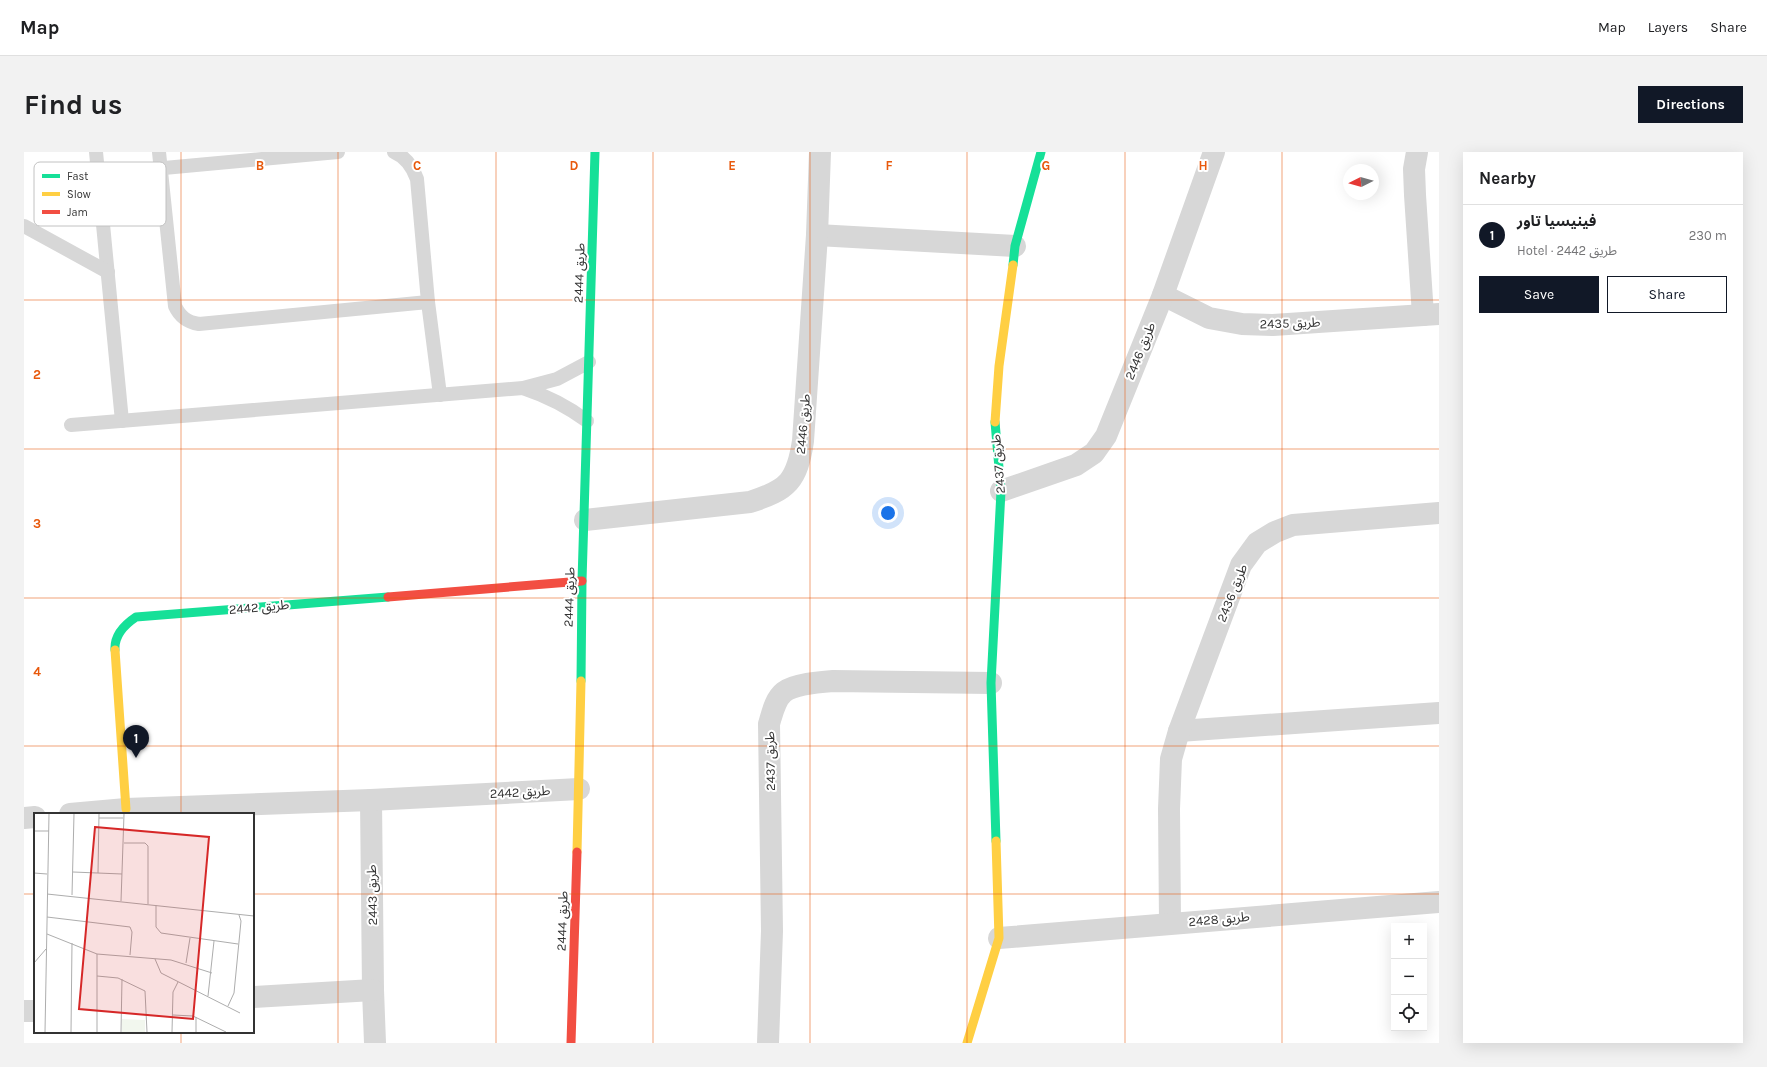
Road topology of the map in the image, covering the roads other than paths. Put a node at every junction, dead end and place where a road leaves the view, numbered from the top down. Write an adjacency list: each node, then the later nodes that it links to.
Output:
1 (96, 152): 10 (lane)
2 (159, 152): 11 (lane)
3 (338, 152): 12 (lane)
4 (394, 152): 20 (lane)
5 (595, 152): 22 (street, طريق 2444)
6 (820, 152): 16 (street, طريق 2446)
7 (1041, 152): 17 (street, طريق 2437)
8 (1214, 152): 19 (street, طريق 2446)
9 (1417, 152): 21 (street, طريق 2435)
10 (97, 162)
11 (160, 162)
12 (166, 167)
13 (166, 223): 20 (lane)
14 (24, 226): 18 (lane)
15 (103, 226): 18 (lane)
16 (817, 235): 17 (street); 30 (street, طريق 2446)
17 (1015, 246): 28 (street, طريق 2437)
18 (108, 272): 25 (lane)
19 (1163, 295): 21 (street, طريق 2435); 28 (street, طريق 2446)
20 (428, 302): 24 (lane)
21 (1431, 314)
22 (589, 362): 23 (lane); 26 (street, طريق 2444)
23 (523, 388): 24 (lane); 26 (lane)
24 (440, 395): 25 (lane)
25 (122, 421): 27 (lane)
26 (587, 421): 30 (street, طريق 2444)
27 (71, 425)
28 (1001, 491): 32 (street, طريق 2437)
29 (1439, 513): 34 (street, طريق 2436)
30 (585, 520): 31 (street, طريق 2444)
31 (582, 581): 35 (street, طريق 2444); 37 (street, طريق 2442)
32 (991, 683): 43 (street, طريق 2437); 50 (street, طريق 2437)
33 (1439, 713): 34 (street)
34 (1179, 731): 42 (street, طريق 2436)
35 (579, 789): 36 (street, طريق 2442); 49 (street, طريق 2444)
36 (371, 800): 37 (street, طريق 2442); 44 (street, طريق 2443)
37 (126, 809): 38 (street, طريق 2442)
38 (81, 813)
39 (34, 817): 40 (street)
40 (24, 818)
41 (1439, 902): 42 (street, طريق 2428)
42 (1170, 923): 43 (street, طريق 2428)
43 (999, 938): 51 (street, طريق 2437)
44 (373, 990): 45 (street); 48 (street, طريق 2443)
45 (254, 997)
46 (34, 1011): 47 (street)
47 (24, 1012)
48 (375, 1043)
49 (571, 1043)
50 (768, 1043)
51 (967, 1043)

